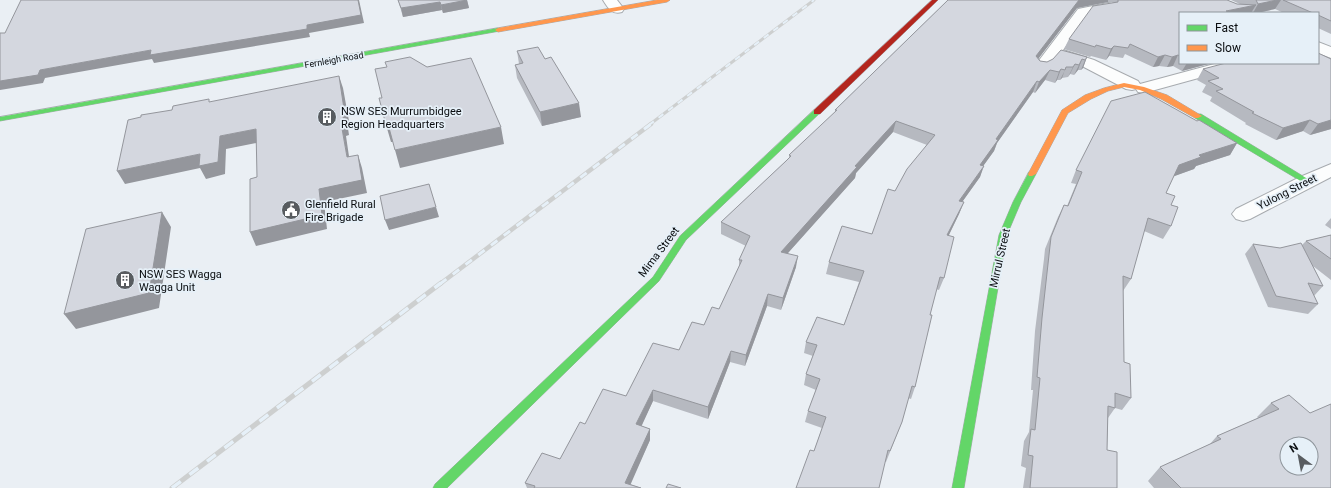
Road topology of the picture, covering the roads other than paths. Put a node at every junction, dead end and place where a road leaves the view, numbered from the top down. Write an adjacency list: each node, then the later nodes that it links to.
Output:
1 (667, 0): 3 (street, Fernleigh Road)
2 (935, 0): 15 (street, Mima Street)
3 (614, 5): 11 (street, Fernleigh Road)
4 (1108, 7): 6 (street)
5 (1319, 48): 7 (street)
6 (1054, 53): 8 (street); 10 (street)
7 (1331, 54)
8 (1042, 67)
9 (1218, 68): 10 (street, Mirrul Street)
10 (1138, 87): 13 (street); 16 (street, Mirrul Street)
11 (0, 119)
12 (1331, 170): 13 (street, Yulong Street)
13 (1307, 181): 14 (street, Yulong Street)
14 (1243, 214)
15 (439, 488)
16 (958, 488)

